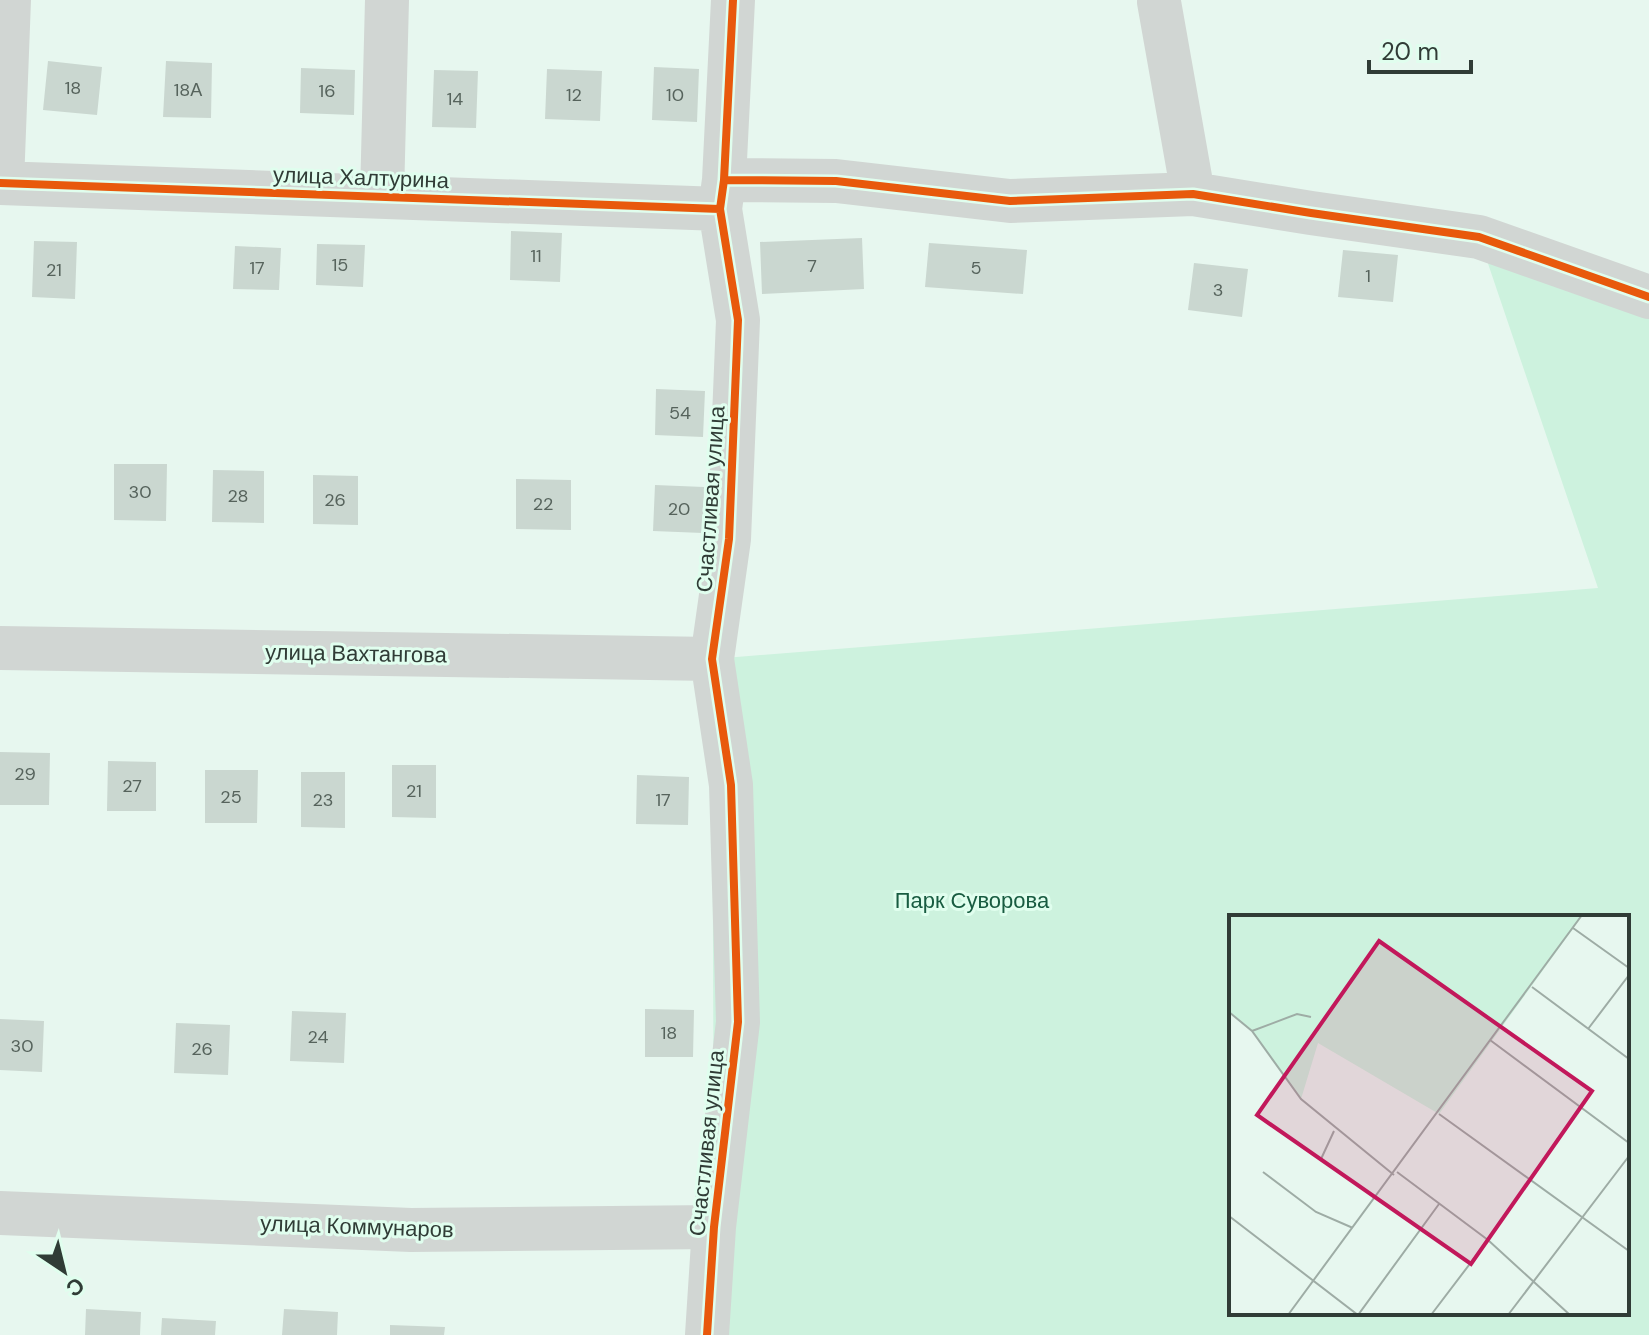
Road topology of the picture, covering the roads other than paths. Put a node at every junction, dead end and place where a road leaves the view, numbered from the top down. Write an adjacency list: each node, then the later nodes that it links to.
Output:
1 (9, 0): 5 (street)
2 (387, 0): 8 (street)
3 (733, 0): 7 (street, Счастливая улица)
4 (1159, 2): 6 (street)
5 (1, 183): 8 (street, улица Халтурина)
6 (1193, 194): 7 (street, улица Халтурина); 9 (street, улица Халтурина)
7 (722, 195): 8 (street, улица Халтурина); 11 (street, Счастливая улица)
8 (382, 196)
9 (1649, 297)
10 (0, 648): 11 (street, улица Вахтангова)
11 (712, 659): 13 (street, Счастливая улица)
12 (0, 1213): 13 (street, улица Коммунаров)
13 (714, 1227): 14 (street, Счастливая улица)
14 (707, 1335)

